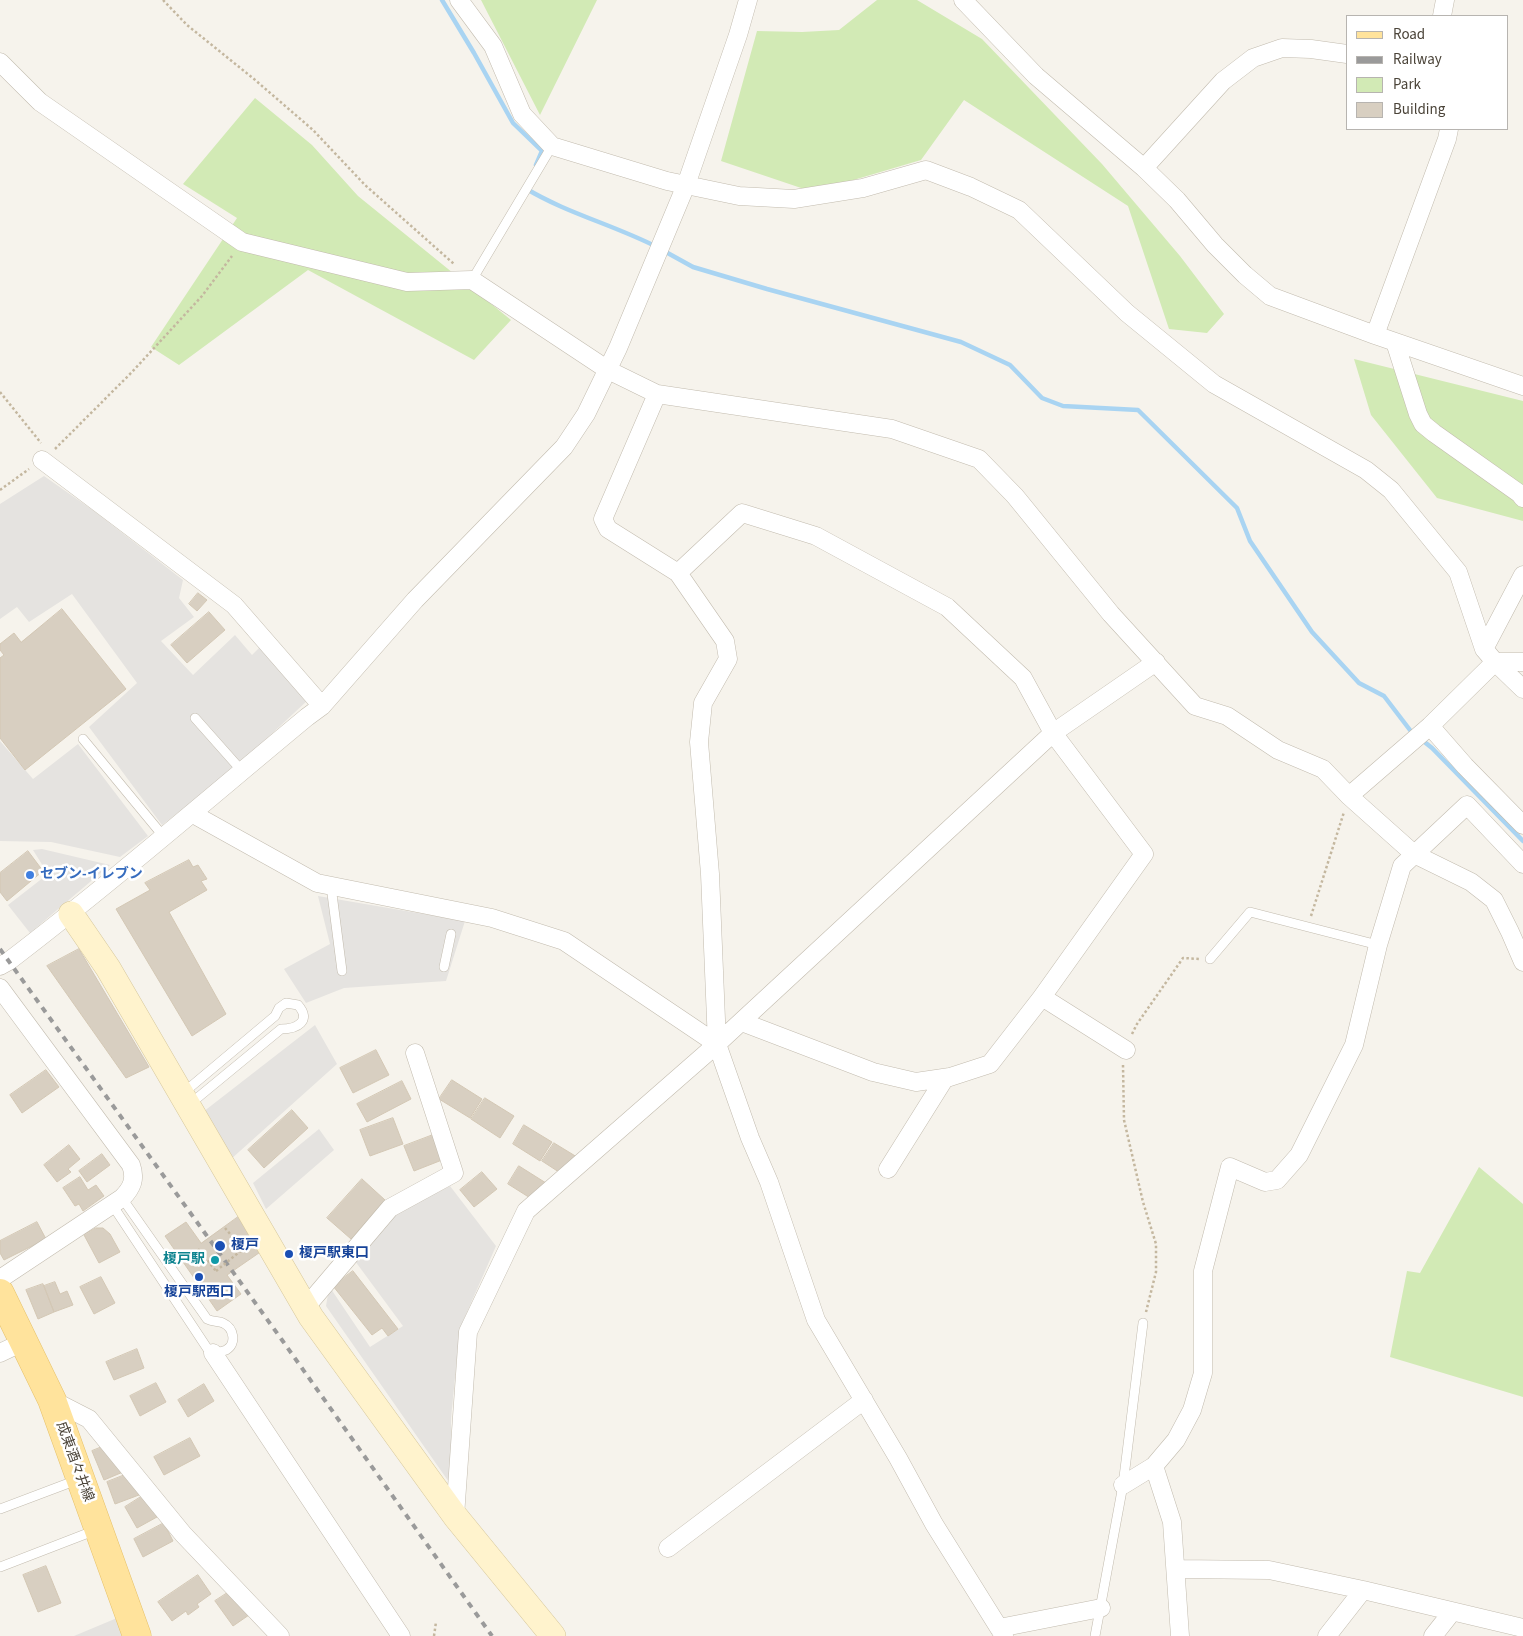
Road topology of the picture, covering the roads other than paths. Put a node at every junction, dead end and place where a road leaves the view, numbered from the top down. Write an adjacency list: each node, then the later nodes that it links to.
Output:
1 (459, 0): 9 (street)
2 (748, 0): 11 (street)
3 (963, 0): 10 (street)
4 (1445, 0): 5 (street)
5 (1442, 15)
6 (1346, 54): 10 (street)
7 (0, 62): 12 (street)
8 (1449, 130): 13 (street)
9 (552, 146): 11 (street); 12 (lane)
10 (1144, 168): 13 (street)
11 (686, 185): 15 (street); 22 (street)
12 (472, 280): 15 (street)
13 (1376, 335): 14 (street)
14 (1395, 342): 16 (street); 19 (street)
15 (608, 370): 17 (street); 26 (street)
16 (1523, 386)
17 (657, 394): 20 (street); 23 (street)
18 (46, 457): 26 (street)
19 (1523, 498)
20 (678, 573): 29 (street); 50 (street)
21 (1523, 575): 22 (street)
22 (1490, 655): 24 (street); 25 (street); 28 (street)
23 (1156, 662): 29 (street); 32 (street)
24 (1523, 662)
25 (1523, 689)
26 (322, 706): 31 (street)
27 (195, 718): 31 (lane)
28 (1430, 726): 32 (street); 34 (street)
29 (1053, 732): 48 (street); 49 (street)
30 (83, 739): 35 (lane)
31 (242, 771): 33 (street)
32 (1349, 796): 36 (street)
33 (192, 814): 35 (street); 38 (street)
34 (1523, 826)
35 (164, 837): 39 (street)
36 (1414, 854): 37 (street); 41 (street); 43 (street)
37 (1523, 864)
38 (332, 886): 46 (lane); 50 (street)
39 (71, 914): 44 (street); 54 (street)
40 (451, 934): 45 (lane)
41 (1378, 945): 42 (lane); 65 (street)
42 (1210, 959)
43 (1523, 962)
44 (0, 966)
45 (444, 967)
46 (342, 971)
47 (0, 988): 56 (street)
48 (1042, 997): 51 (street); 53 (street)
49 (742, 1022): 50 (street); 53 (street)
50 (717, 1044): 64 (street); 69 (street)
51 (1126, 1050)
52 (415, 1053): 59 (street)
53 (945, 1078): 55 (street)
54 (185, 1099): 54 (lane); 59 (street)
55 (888, 1170)
56 (118, 1202): 57 (street); 62 (lane); 62 (lane)
57 (0, 1279)
58 (0, 1293): 61 (main road, 成東酒々井線)
59 (305, 1308): 69 (street)
60 (1143, 1323): 67 (lane)
61 (12, 1348): 63 (main road, 成東酒々井線)
62 (213, 1353): 81 (street)
63 (52, 1400): 66 (main road, 成東酒々井線); 80 (street)
64 (864, 1400): 71 (street); 78 (street)
65 (1154, 1466): 67 (street); 73 (street)
66 (80, 1478): 68 (lane); 70 (main road, 成東酒々井線)
67 (1123, 1485): 75 (lane)
68 (0, 1508)
69 (455, 1516): 82 (street)
70 (99, 1529): 72 (lane); 79 (main road, 成東酒々井線)
71 (668, 1548)
72 (0, 1567)
73 (1176, 1569): 74 (street); 84 (street)
74 (1363, 1590): 76 (street); 85 (street)
75 (1100, 1608): 78 (street); 83 (lane)
76 (1452, 1612): 77 (street); 86 (street)
77 (1523, 1628)
78 (1002, 1632)
79 (137, 1636)
80 (280, 1636)
81 (401, 1636)
82 (552, 1636)
83 (1095, 1636)
84 (1180, 1636)
85 (1327, 1636)
86 (1433, 1636)

